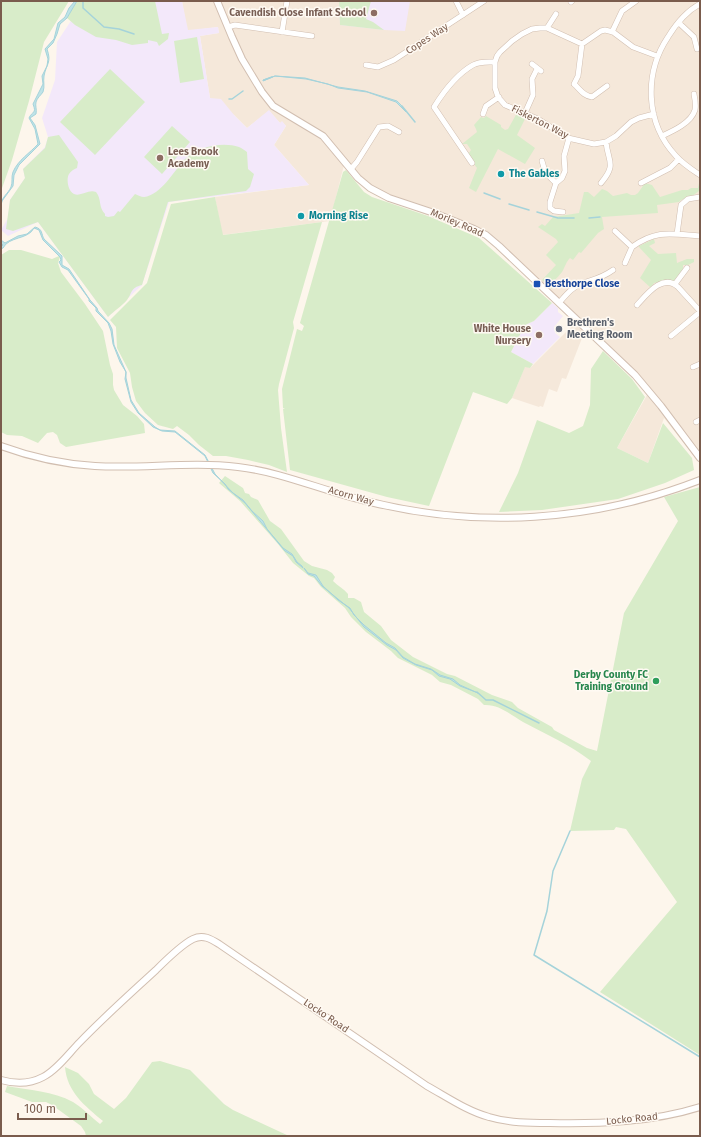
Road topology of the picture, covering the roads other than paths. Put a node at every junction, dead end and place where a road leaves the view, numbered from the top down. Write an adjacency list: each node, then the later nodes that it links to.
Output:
1 (217, 1): 10 (street, Morley Road)
2 (287, 1): 12 (street)
3 (456, 1): 8 (street)
4 (484, 1): 8 (street, Copes Way)
5 (636, 1): 13 (street)
6 (700, 4): 9 (street)
7 (556, 14): 11 (street)
8 (463, 15): 20 (street, Copes Way)
9 (679, 23): 16 (street); 17 (street)
10 (228, 27): 12 (street); 34 (street, Morley Road)
11 (547, 28): 15 (street); 18 (street)
12 (282, 32): 14 (street)
13 (612, 32): 15 (street); 17 (street)
14 (312, 36)
15 (582, 44): 21 (street)
16 (697, 49)
17 (658, 56): 26 (street)
18 (495, 62): 23 (street); 33 (street)
19 (532, 64): 24 (street)
20 (366, 65)
21 (607, 86)
22 (694, 94): 28 (street)
23 (499, 97): 24 (street, Fiskerton Way); 25 (street)
24 (525, 113): 29 (street, Fiskerton Way)
25 (483, 114)
26 (654, 114): 28 (street); 30 (street)
27 (399, 132): 34 (street)
28 (662, 136): 31 (street)
29 (569, 138): 30 (street, Fiskerton Way); 36 (street)
30 (606, 142): 37 (street)
31 (679, 159): 35 (street); 38 (street)
32 (542, 161): 36 (street)
33 (472, 163)
34 (351, 169): 49 (street, Morley Road)
35 (700, 175)
36 (556, 183): 40 (street)
37 (601, 183)
38 (641, 183)
39 (700, 197): 42 (street)
40 (563, 212)
41 (615, 231): 44 (street)
42 (677, 234): 43 (street); 44 (street)
43 (700, 236)
44 (632, 247): 45 (street)
45 (625, 263)
46 (687, 268): 48 (street)
47 (613, 270): 49 (street)
48 (675, 284): 50 (street); 51 (street)
49 (559, 303): 56 (street, Morley Road)
50 (637, 305)
51 (700, 311): 52 (street)
52 (671, 336)
53 (700, 364): 54 (street)
54 (693, 367)
55 (1, 446): 57 (street, Acorn Way)
56 (700, 458)
57 (700, 480)
58 (1, 1080): 59 (street, Locko Road)
59 (700, 1107)

